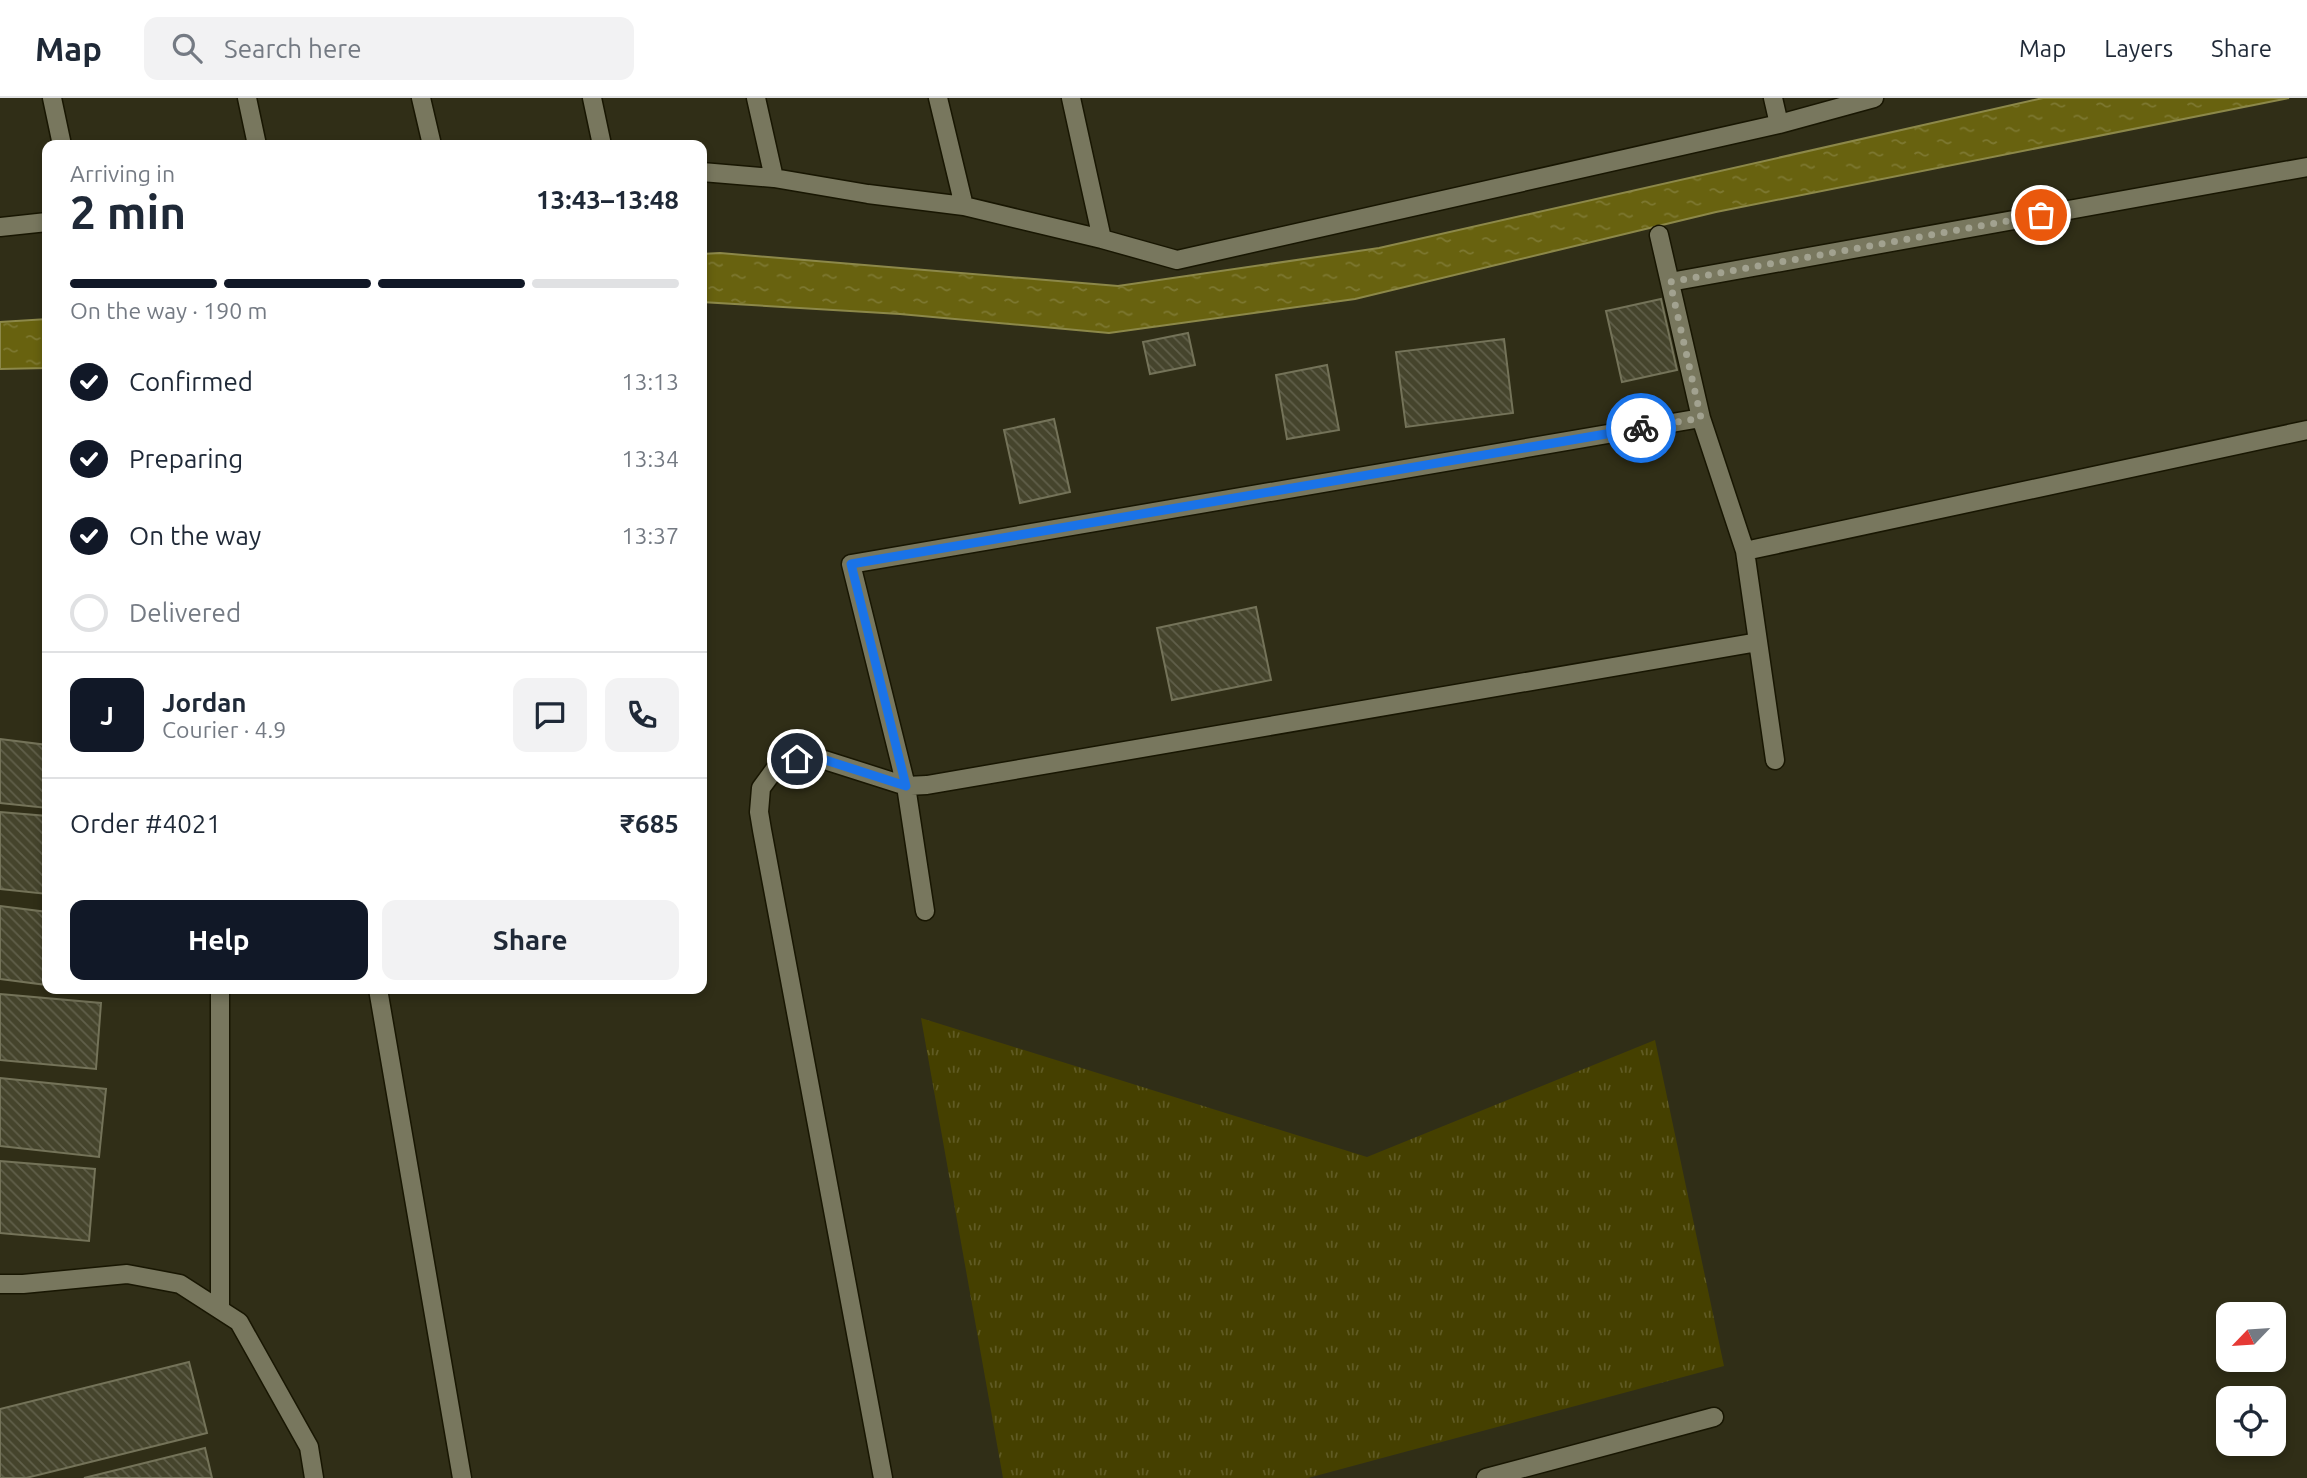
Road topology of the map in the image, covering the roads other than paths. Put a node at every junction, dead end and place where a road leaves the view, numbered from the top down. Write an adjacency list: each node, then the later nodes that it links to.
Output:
1 (52, 98): 11 (street)
2 (247, 98): 12 (street)
3 (421, 98): 13 (street)
4 (592, 98): 14 (street)
5 (756, 98): 17 (street)
6 (938, 98): 18 (street)
7 (1071, 98): 22 (street)
8 (1773, 98): 10 (street)
9 (1874, 98): 10 (street)
10 (1779, 124): 22 (street)
11 (61, 140)
12 (256, 140)
13 (431, 140)
14 (601, 140)
15 (2307, 167): 23 (street)
16 (707, 172): 17 (street)
17 (774, 178): 18 (street)
18 (964, 206): 22 (street)
19 (42, 222): 20 (street)
20 (0, 226)
21 (1659, 235): 23 (street)
22 (1102, 239)
23 (1670, 282): 24 (street)
24 (1701, 418): 26 (street); 29 (street)
25 (2307, 430): 26 (street)
26 (1745, 551): 27 (street)
27 (1758, 642): 28 (street); 29 (street)
28 (1775, 760)
29 (906, 786): 30 (street); 38 (street)
30 (925, 911)
31 (220, 994): 34 (street)
32 (379, 994): 37 (street)
33 (0, 1284): 34 (street)
34 (220, 1309): 36 (street)
35 (1714, 1417): 39 (street)
36 (314, 1478)
37 (462, 1478)
38 (883, 1478)
39 (1486, 1478)

